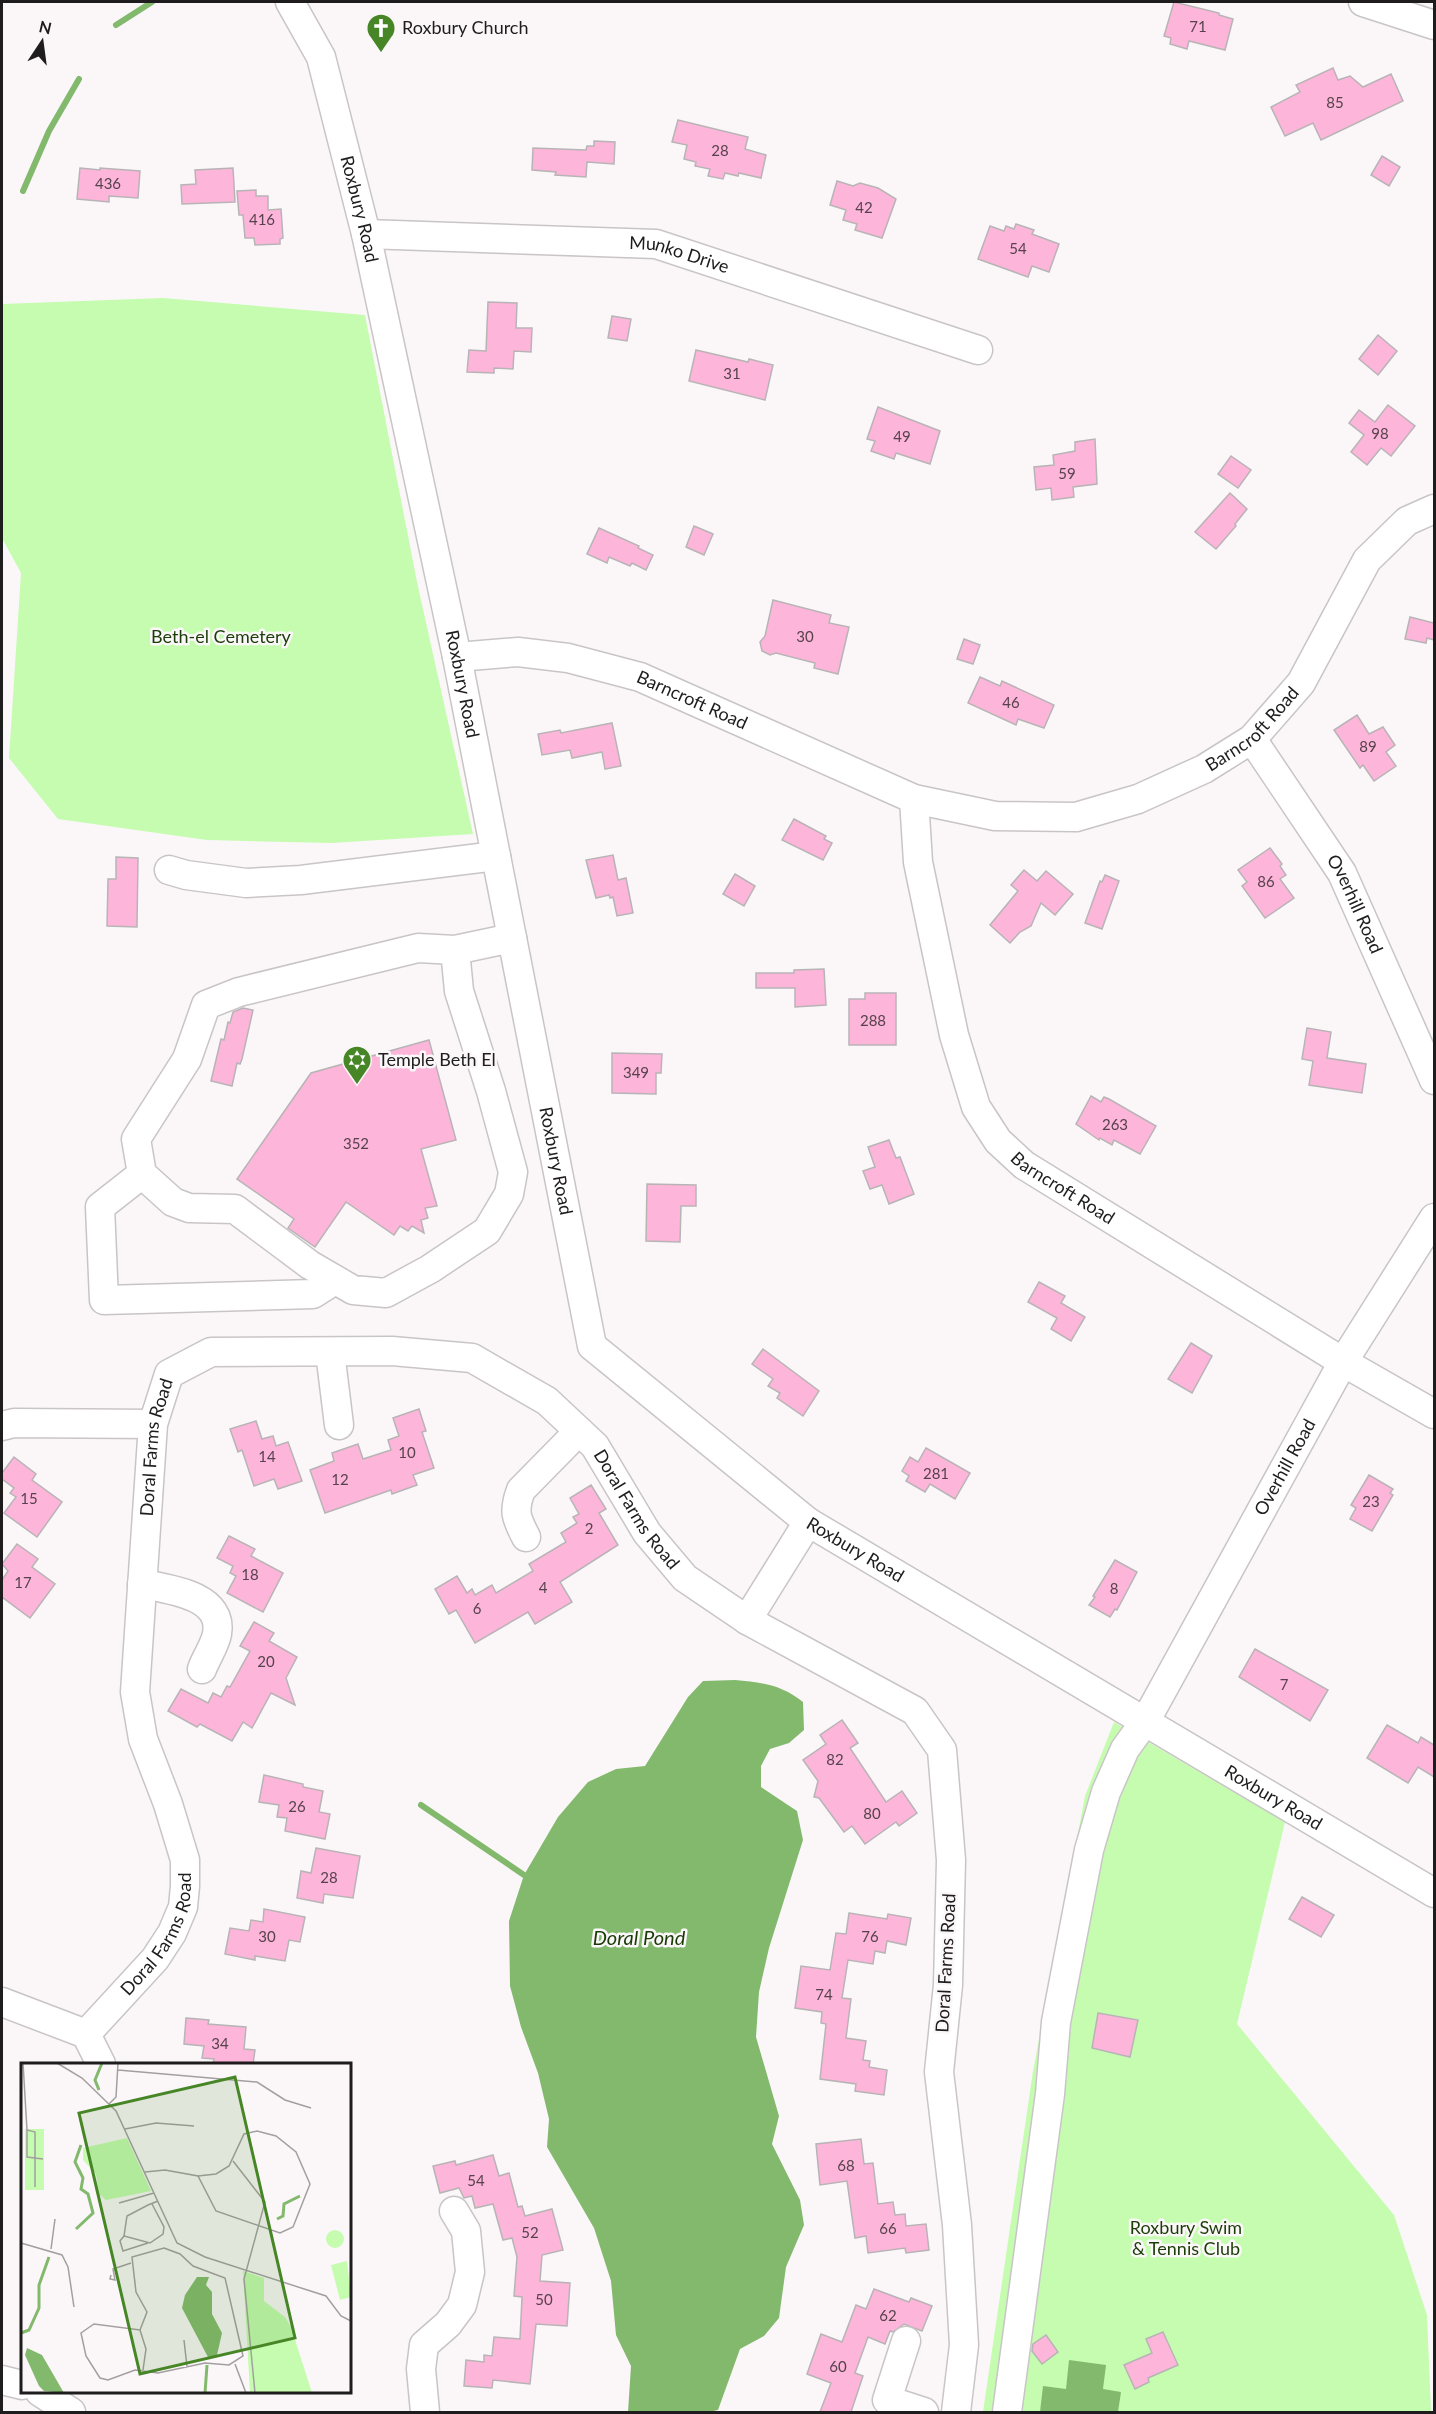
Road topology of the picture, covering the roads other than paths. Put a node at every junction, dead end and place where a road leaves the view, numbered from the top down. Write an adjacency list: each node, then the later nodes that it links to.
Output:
1 (290, 2): 4 (street, Roxbury Road)
2 (1363, 2): 3 (street)
3 (1434, 25)
4 (366, 234): 5 (street, Munko Drive); 7 (street, Roxbury Road)
5 (978, 350)
6 (1434, 509): 8 (street, Barncroft Road)
7 (457, 657): 9 (street, Barncroft Road); 10 (street, Roxbury Road)
8 (1252, 739): 9 (street, Barncroft Road); 14 (street, Overhill Road)
9 (914, 800): 19 (street, Barncroft Road)
10 (496, 856): 11 (street); 12 (street, Roxbury Road)
11 (170, 870)
12 (512, 938): 13 (street); 25 (street, Roxbury Road)
13 (455, 950): 15 (street); 17 (street)
14 (1434, 1080)
15 (142, 1174): 17 (street); 17 (street)
16 (1434, 1218): 19 (street, Overhill Road)
17 (335, 1280)
18 (330, 1352): 21 (street, Doral Farms Road); 22 (street); 24 (street, Doral Farms Road)
19 (1343, 1362): 20 (street, Barncroft Road); 30 (street, Overhill Road)
20 (1434, 1414)
21 (153, 1424): 23 (street); 27 (street, Doral Farms Road)
22 (339, 1425)
23 (2, 1426)
24 (579, 1431): 26 (street); 28 (street, Doral Farms Road)
25 (808, 1522): 28 (street); 30 (street, Roxbury Road)
26 (526, 1536)
27 (142, 1584): 29 (street); 33 (street, Doral Farms Road)
28 (747, 1620): 43 (street, Doral Farms Road)
29 (202, 1669)
30 (1146, 1720): 31 (street, Roxbury Road); 44 (street, Overhill Road)
31 (1434, 1893)
32 (2, 2002): 33 (street)
33 (86, 2034): 34 (street)
34 (100, 2063)
35 (454, 2211): 41 (street)
36 (906, 2342): 42 (street)
37 (2, 2380): 38 (street)
38 (21, 2385)
39 (43, 2393): 40 (street)
40 (72, 2412)
41 (425, 2412)
42 (924, 2412)
43 (956, 2412)
44 (1007, 2412)

